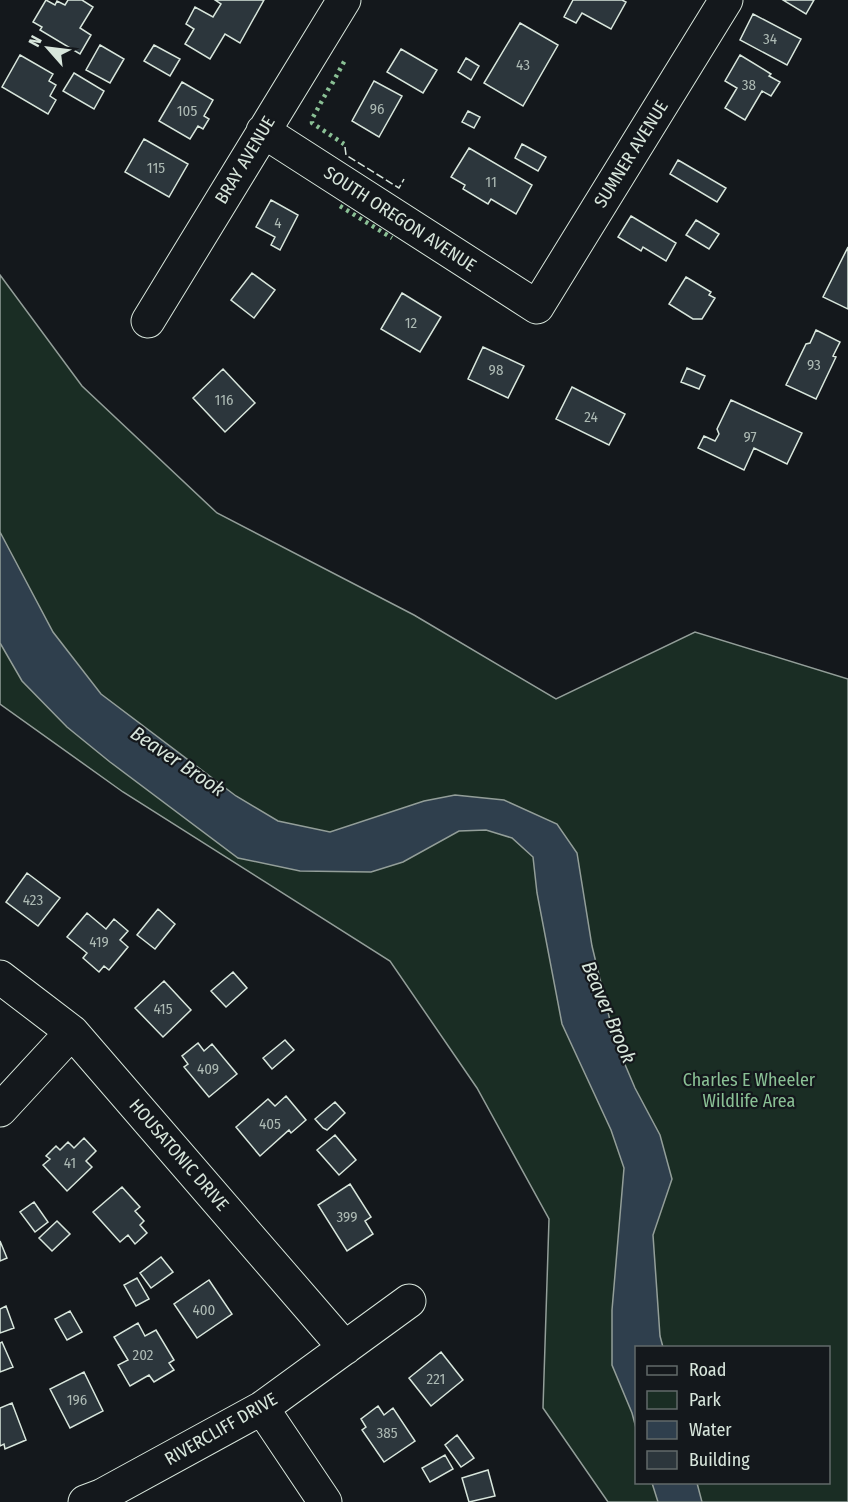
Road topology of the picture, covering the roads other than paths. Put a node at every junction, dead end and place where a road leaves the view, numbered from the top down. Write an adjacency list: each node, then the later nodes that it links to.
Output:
1 (344, 0): 3 (street, BRAY AVENUE)
2 (726, 0): 4 (street, SUMNER AVENUE)
3 (262, 131): 4 (street, SOUTH OREGON AVENUE); 5 (street, BRAY AVENUE)
4 (537, 307)
5 (148, 321)
6 (0, 977): 7 (street, HOUSATONIC DRIVE)
7 (72, 1032): 8 (street); 10 (street, HOUSATONIC DRIVE)
8 (0, 1110)
9 (408, 1301): 10 (street, RIVERCLIFF DRIVE)
10 (345, 1347): 11 (street, RIVERCLIFF DRIVE)
11 (262, 1408): 12 (street, RIVERCLIFF DRIVE); 13 (street)
12 (85, 1502)
13 (325, 1502)

